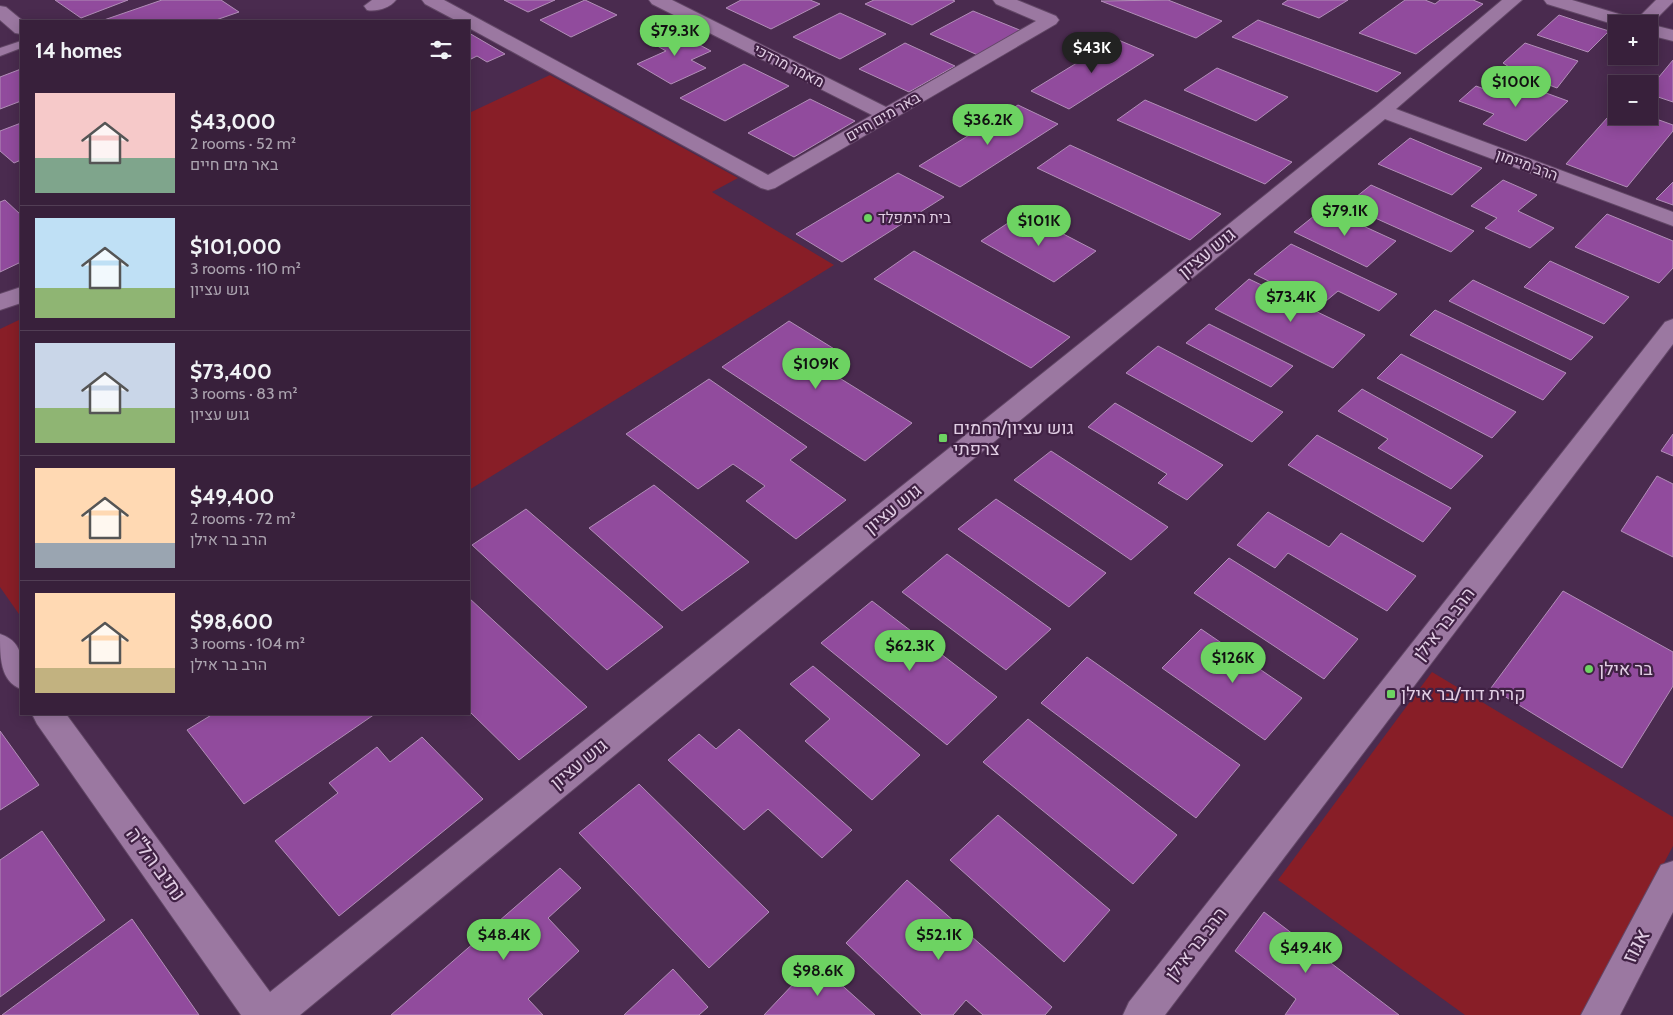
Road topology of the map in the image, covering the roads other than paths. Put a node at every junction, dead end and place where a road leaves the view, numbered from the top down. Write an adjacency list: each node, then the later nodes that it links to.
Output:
1 (431, 0): 10 (street, באר מים חיים)
2 (1002, 0): 18 (street, באר מים חיים)
3 (1513, 0): 17 (street, גוש עציון)
4 (1551, 0): 9 (street)
5 (1666, 0): 8 (street)
6 (666, 1): 18 (street, מאמר מרדכי)
7 (0, 11): 12 (street)
8 (1650, 15)
9 (1608, 17)
10 (468, 20)
11 (470, 21): 18 (street, באר מים חיים)
12 (20, 28)
13 (1658, 32): 14 (street)
14 (1673, 36)
15 (20, 44): 16 (lane)
16 (0, 52)
17 (1382, 110): 19 (street, הרב מיימון); 28 (street, גוש עציון)
18 (886, 115)
19 (1673, 219)
20 (20, 294): 21 (street)
21 (0, 303)
22 (1673, 327): 29 (street, הרב בר אילן)
23 (0, 646): 24 (street)
24 (20, 675)
25 (49, 715): 27 (street, נתיב הל"ה)
26 (1673, 877): 30 (street, אגוז)
27 (264, 1015)
28 (271, 1015)
29 (1142, 1015)
30 (1600, 1015)

